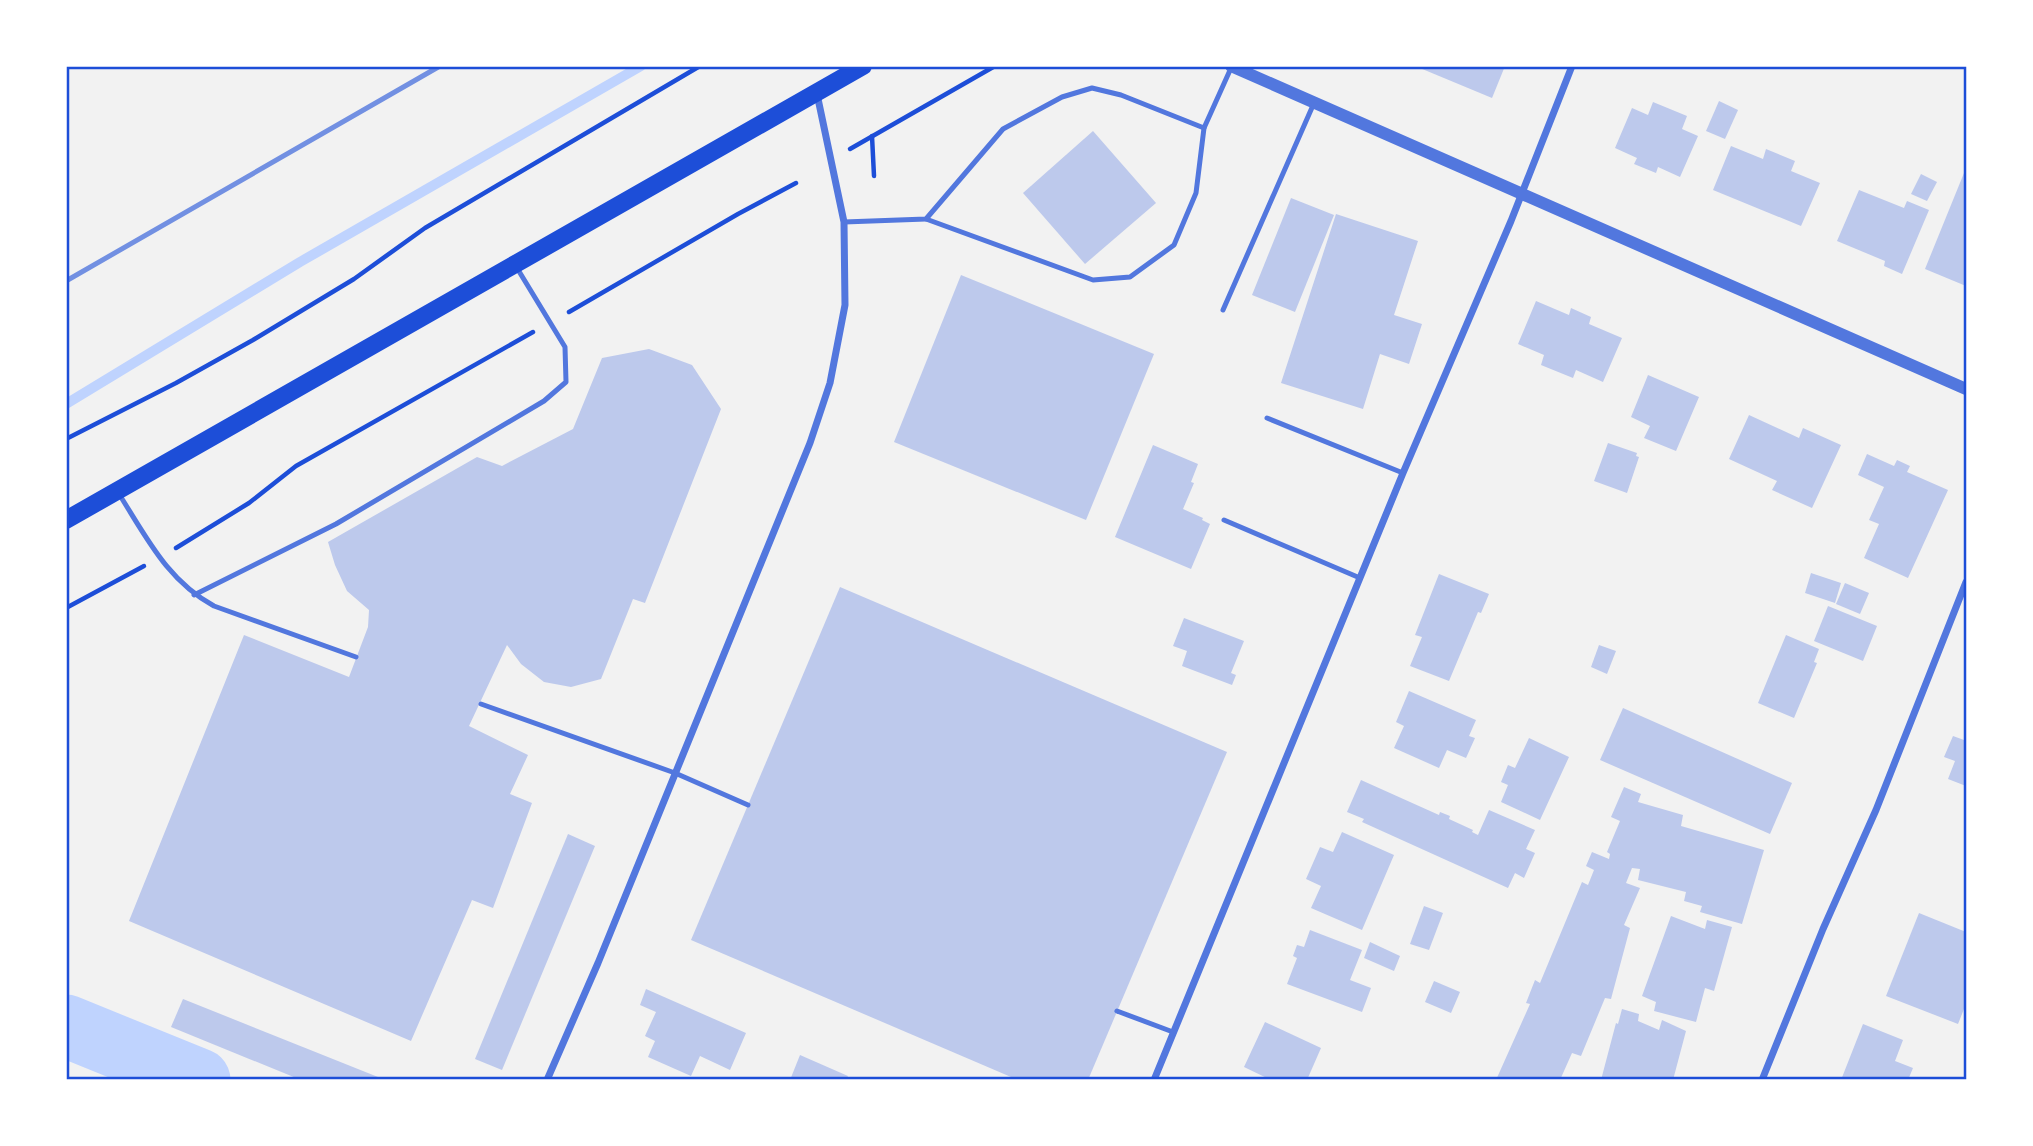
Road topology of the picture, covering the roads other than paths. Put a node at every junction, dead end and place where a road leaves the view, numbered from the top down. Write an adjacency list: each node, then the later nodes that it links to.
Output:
1 (863, 66): 4 (main road)
2 (1572, 66): 7 (street)
3 (1232, 67): 5 (street); 6 (lane)
4 (817, 94): 9 (street); 10 (main road)
5 (1314, 103): 7 (street); 11 (lane)
6 (1204, 128): 8 (lane); 8 (lane)
7 (1522, 194): 12 (street); 14 (street)
8 (926, 219): 9 (lane)
9 (844, 222): 23 (street)
10 (515, 264): 15 (main road); 20 (lane)
11 (1223, 310)
12 (1966, 389)
13 (1266, 418): 14 (lane)
14 (1404, 473): 18 (street)
15 (117, 491): 16 (main road); 20 (lane)
16 (66, 520)
17 (1224, 520): 18 (lane)
18 (1360, 578): 26 (street)
19 (1966, 582): 29 (street)
20 (194, 595): 21 (lane)
21 (356, 657)
22 (481, 704): 23 (lane)
23 (675, 773): 24 (lane); 27 (street)
24 (748, 805)
25 (1118, 1011): 26 (lane)
26 (1173, 1032): 28 (street)
27 (547, 1080)
28 (1154, 1080)
29 (1762, 1080)

